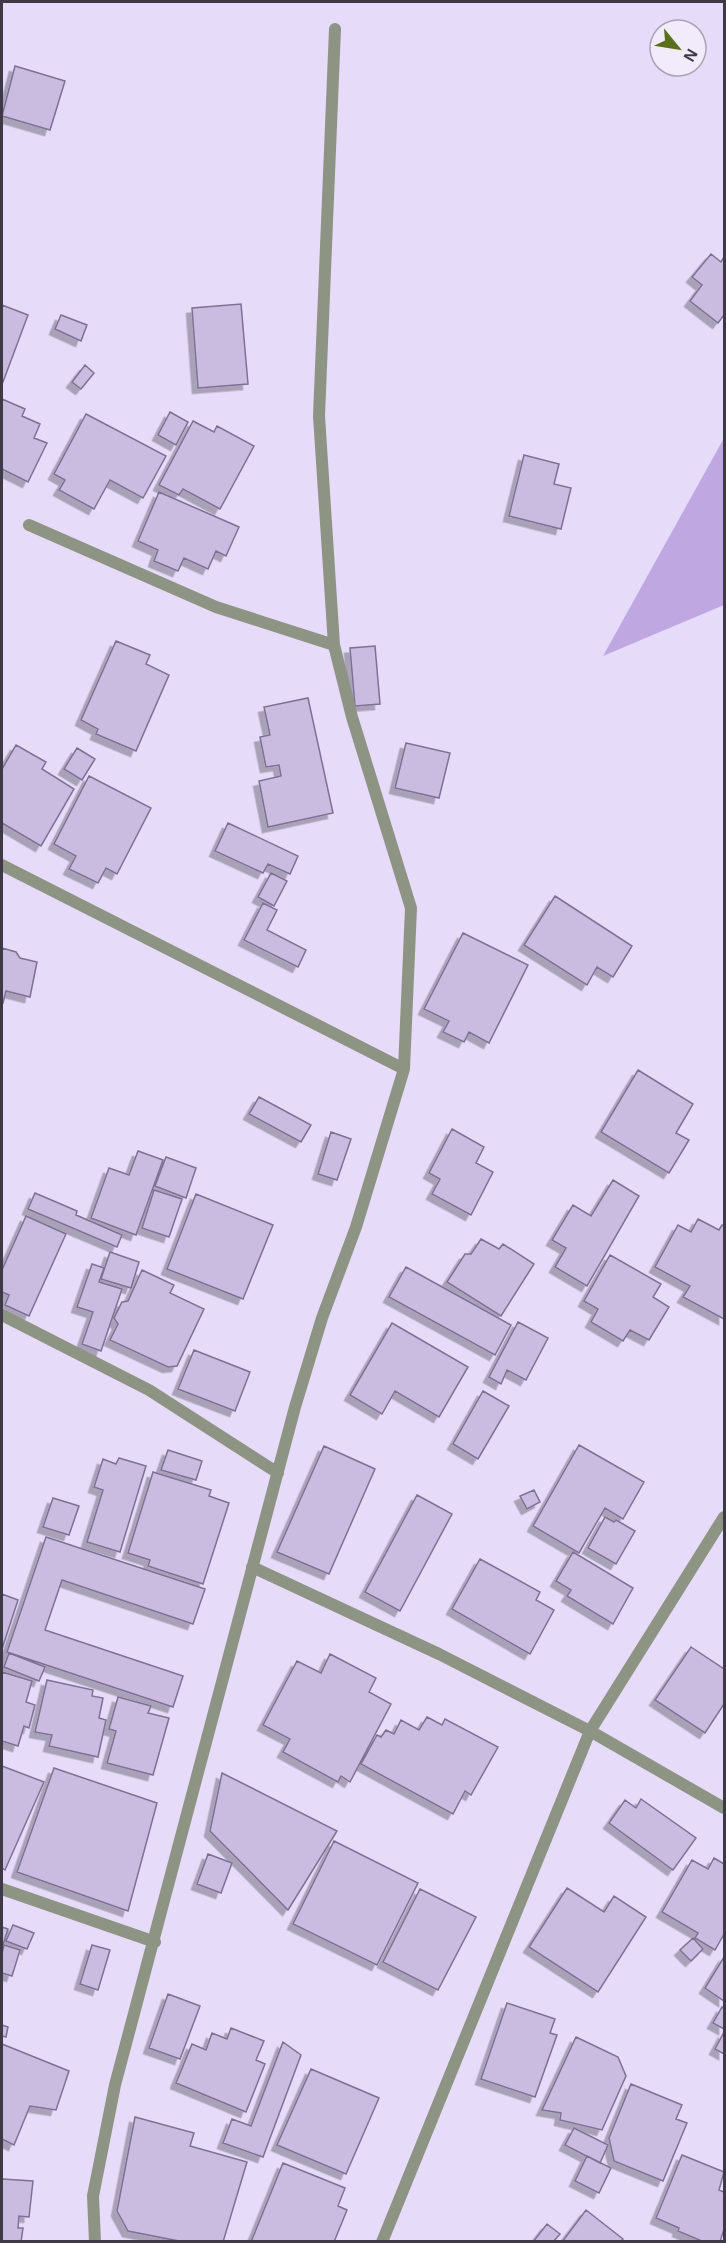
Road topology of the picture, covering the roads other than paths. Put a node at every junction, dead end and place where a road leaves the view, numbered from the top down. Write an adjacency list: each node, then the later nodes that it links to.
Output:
1 (335, 29): 3 (street)
2 (29, 525): 3 (street)
3 (334, 645): 5 (street)
4 (2, 865): 5 (street)
5 (404, 1069): 7 (street)
6 (2, 1315): 7 (street)
7 (278, 1473): 9 (street)
8 (724, 1518): 10 (street)
9 (252, 1567): 10 (street); 13 (street)
10 (590, 1731): 11 (street); 15 (street)
11 (724, 1808)
12 (2, 1889): 13 (street)
13 (154, 1942): 14 (street)
14 (95, 2241)
15 (382, 2241)

